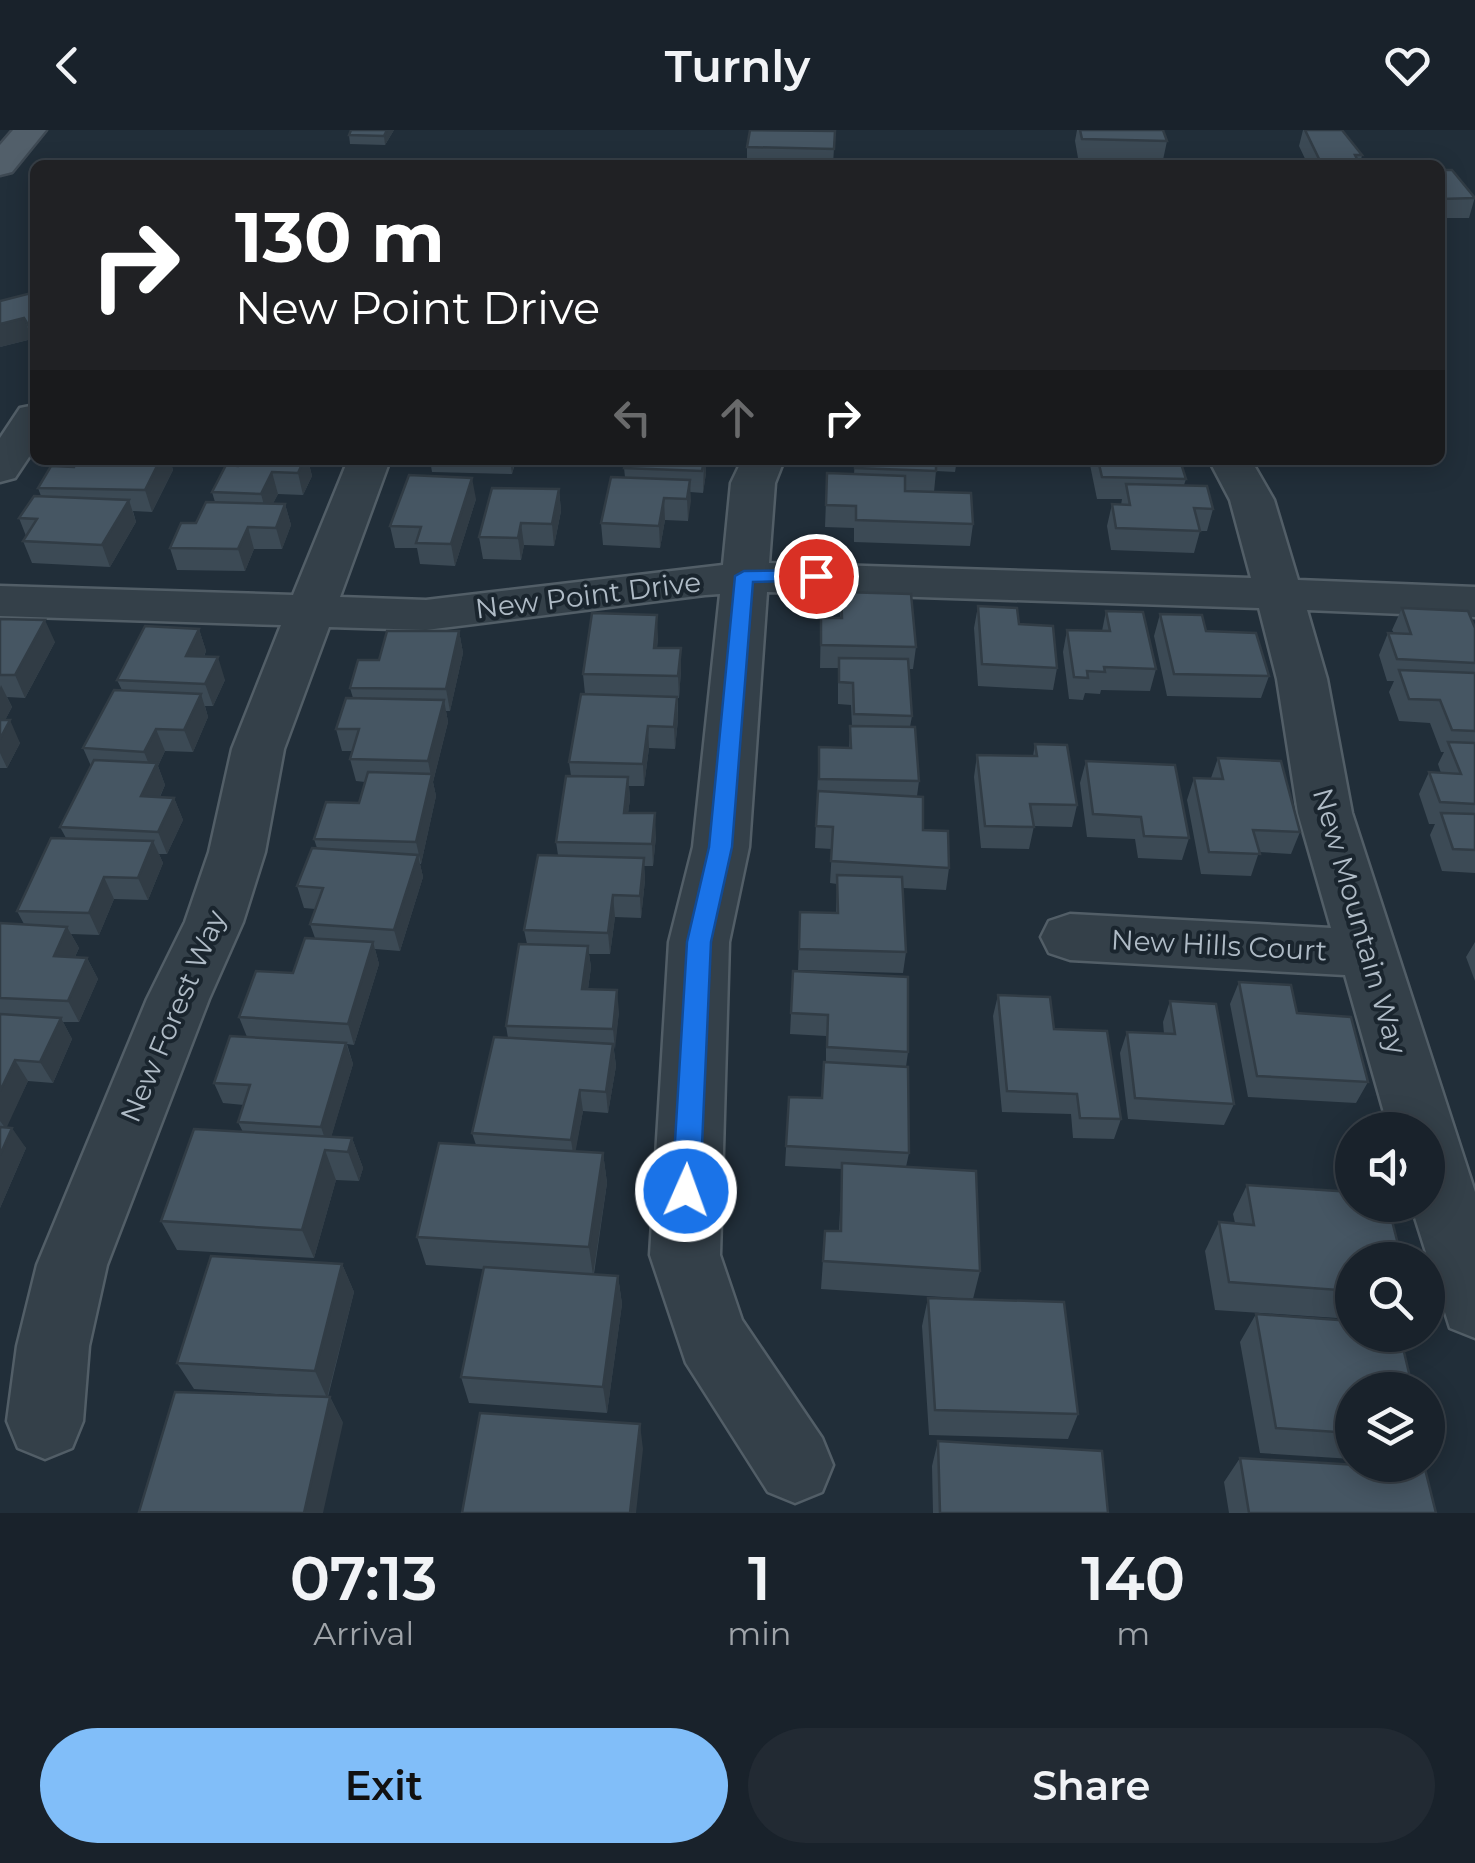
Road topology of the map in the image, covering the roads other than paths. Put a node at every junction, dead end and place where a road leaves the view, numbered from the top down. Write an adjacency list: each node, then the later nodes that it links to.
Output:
1 (30, 130): 2 (main road)
2 (0, 165)
3 (30, 424): 7 (street)
4 (367, 465): 12 (street, New Forest Way)
5 (761, 465): 8 (street)
6 (1233, 465): 9 (street, New Mountain Way)
7 (0, 469)
8 (744, 576): 9 (street, New Point Drive); 12 (street, New Point Drive); 19 (street)
9 (1279, 594): 11 (street, New Point Drive); 14 (street, New Mountain Way)
10 (0, 600): 12 (street, New Point Drive)
11 (1475, 602)
12 (310, 612): 18 (street, New Forest Way)
13 (1070, 937): 14 (street, New Hills Court)
14 (1367, 952): 15 (street, New Mountain Way)
15 (1416, 1112)
16 (1445, 1205): 17 (street)
17 (1475, 1304)
18 (45, 1421)
19 (796, 1464)

